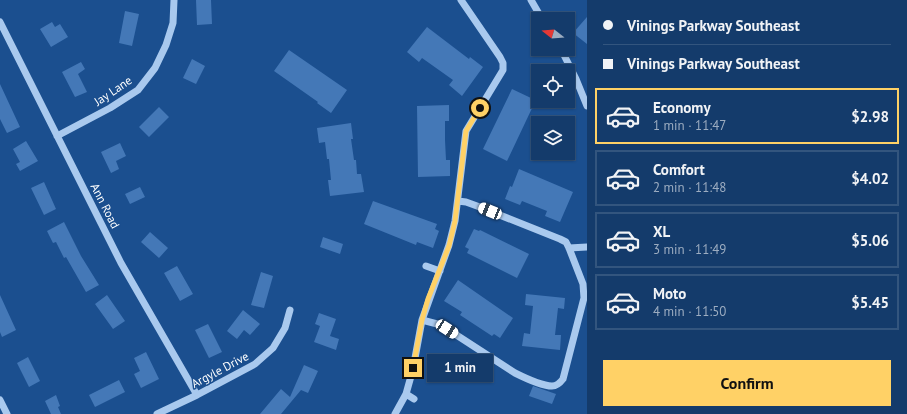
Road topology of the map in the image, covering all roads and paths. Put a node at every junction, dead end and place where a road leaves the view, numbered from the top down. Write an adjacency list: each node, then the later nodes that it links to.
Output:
1 (174, 0): 8 (street, Jay Lane)
2 (461, 0): 9 (street)
3 (531, 0): 4 (street)
4 (538, 12)
5 (0, 22): 8 (street, Ann Road)
6 (564, 56): 7 (street)
7 (587, 106)
8 (58, 136): 17 (street, Ann Road)
9 (458, 201): 11 (street); 13 (street)
10 (587, 247): 11 (street)
11 (569, 248): 15 (street)
12 (426, 266): 13 (street)
13 (440, 271): 15 (street)
14 (290, 310): 17 (street, Argyle Drive)
15 (422, 320): 16 (street)
16 (406, 394): 18 (street); 22 (street)
17 (197, 395): 21 (street, Argyle Drive)
18 (414, 399)
19 (0, 400): 20 (street)
20 (7, 414)
21 (157, 414)
22 (395, 414)

